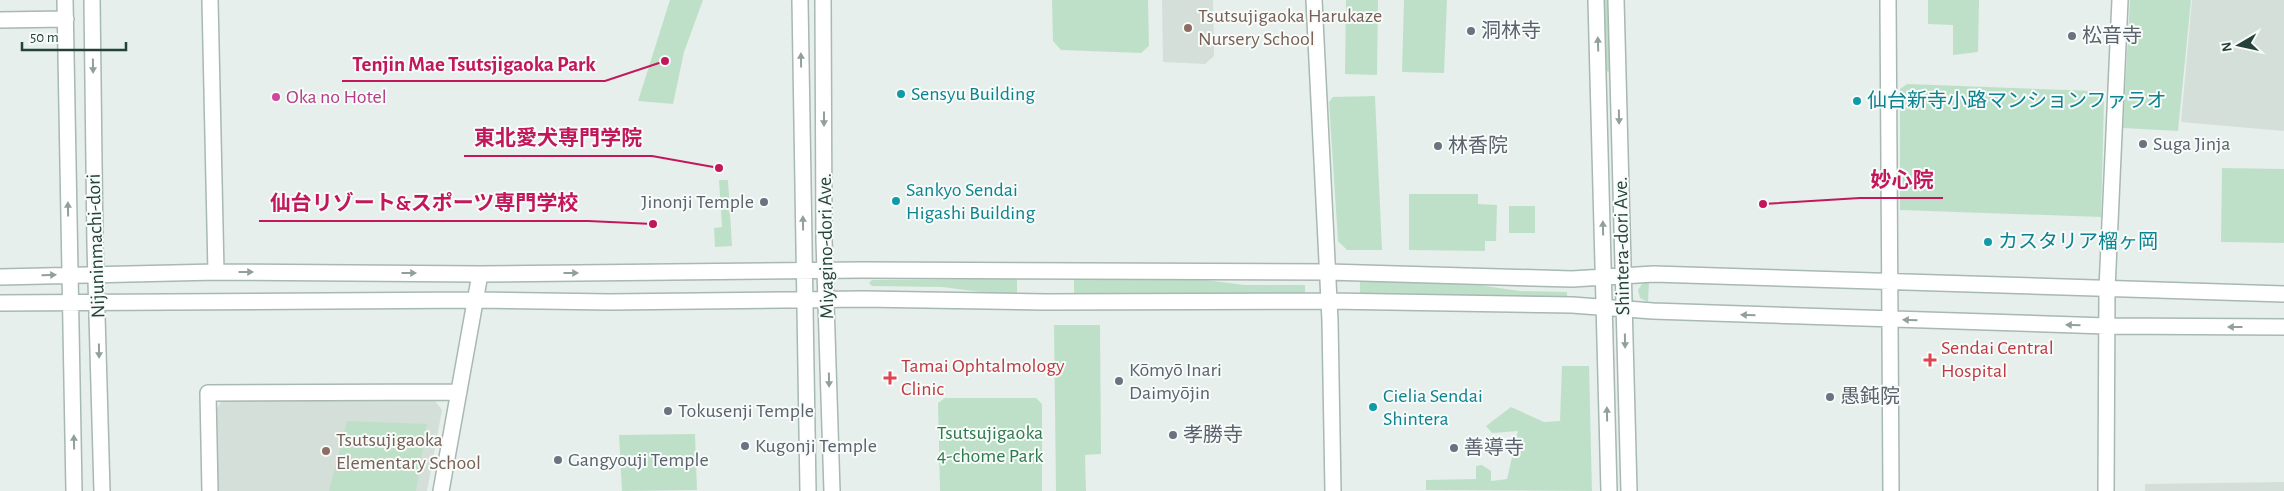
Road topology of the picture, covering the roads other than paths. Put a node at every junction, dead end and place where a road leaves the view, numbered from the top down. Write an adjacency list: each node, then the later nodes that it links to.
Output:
1 (65, 0): 11 (street, Nijuninmachi-dori)
2 (92, 0): 17 (street, Nijuninmachi-dori, one-way to 17)
3 (210, 0): 15 (street)
4 (800, 0): 13 (street, Miyagino-dori Ave., one-way to 4)
5 (823, 0): 14 (street, Miyagino-dori Ave., one-way to 14)
6 (1314, 0): 16 (street)
7 (1596, 0): 22 (street, Shintera-dori Ave., one-way to 7)
8 (1616, 0): 20 (street, Shintera-dori Ave., one-way to 20)
9 (1888, 0): 23 (street)
10 (2120, 0): 24 (street)
11 (66, 18): 12 (street); 19 (street, Nijuninmachi-dori, one-way to 11)
12 (0, 20)
13 (804, 271): 14 (street); 18 (street, one-way to 13); 27 (street, Miyagino-dori Ave.)
14 (826, 271): 16 (street); 28 (street, Miyagino-dori Ave.)
15 (216, 272): 17 (street); 18 (street, one-way to 18)
16 (1328, 272): 22 (street); 29 (street)
17 (96, 274): 19 (street); 31 (street, Nijuninmachi-dori)
18 (480, 274): 26 (street)
19 (70, 275): 21 (street, one-way to 19); 30 (street, Nijuninmachi-dori)
20 (1623, 275): 22 (street); 23 (street); 34 (street, Shintera-dori Ave.)
21 (0, 277)
22 (1604, 277): 33 (street, Shintera-dori Ave.)
23 (1890, 280): 24 (street); 35 (street)
24 (2107, 289): 25 (street); 36 (street)
25 (2284, 294)
26 (476, 300): 27 (street); 31 (street); 38 (street)
27 (805, 300): 28 (street); 43 (street, Miyagino-dori Ave.)
28 (827, 300): 29 (street); 44 (street, Miyagino-dori Ave., one-way to 44)
29 (1329, 301): 33 (street); 45 (street)
30 (71, 302): 31 (street); 32 (street); 39 (street, Nijuninmachi-dori, one-way to 30)
31 (97, 302): 40 (street, Nijuninmachi-dori, one-way to 40)
32 (0, 303)
33 (1604, 308): 34 (street); 46 (street, Shintera-dori Ave., one-way to 33)
34 (1624, 309): 35 (street, one-way to 34); 47 (street, Shintera-dori Ave., one-way to 47)
35 (1890, 320): 36 (street, one-way to 35); 48 (street)
36 (2106, 326): 37 (street, one-way to 36); 49 (street)
37 (2284, 327)
38 (459, 392): 41 (street); 42 (street)
39 (74, 491)
40 (102, 491)
41 (210, 491)
42 (441, 491)
43 (808, 491)
44 (832, 491)
45 (1333, 491)
46 (1609, 491)
47 (1629, 491)
48 (1891, 491)
49 (2106, 491)

